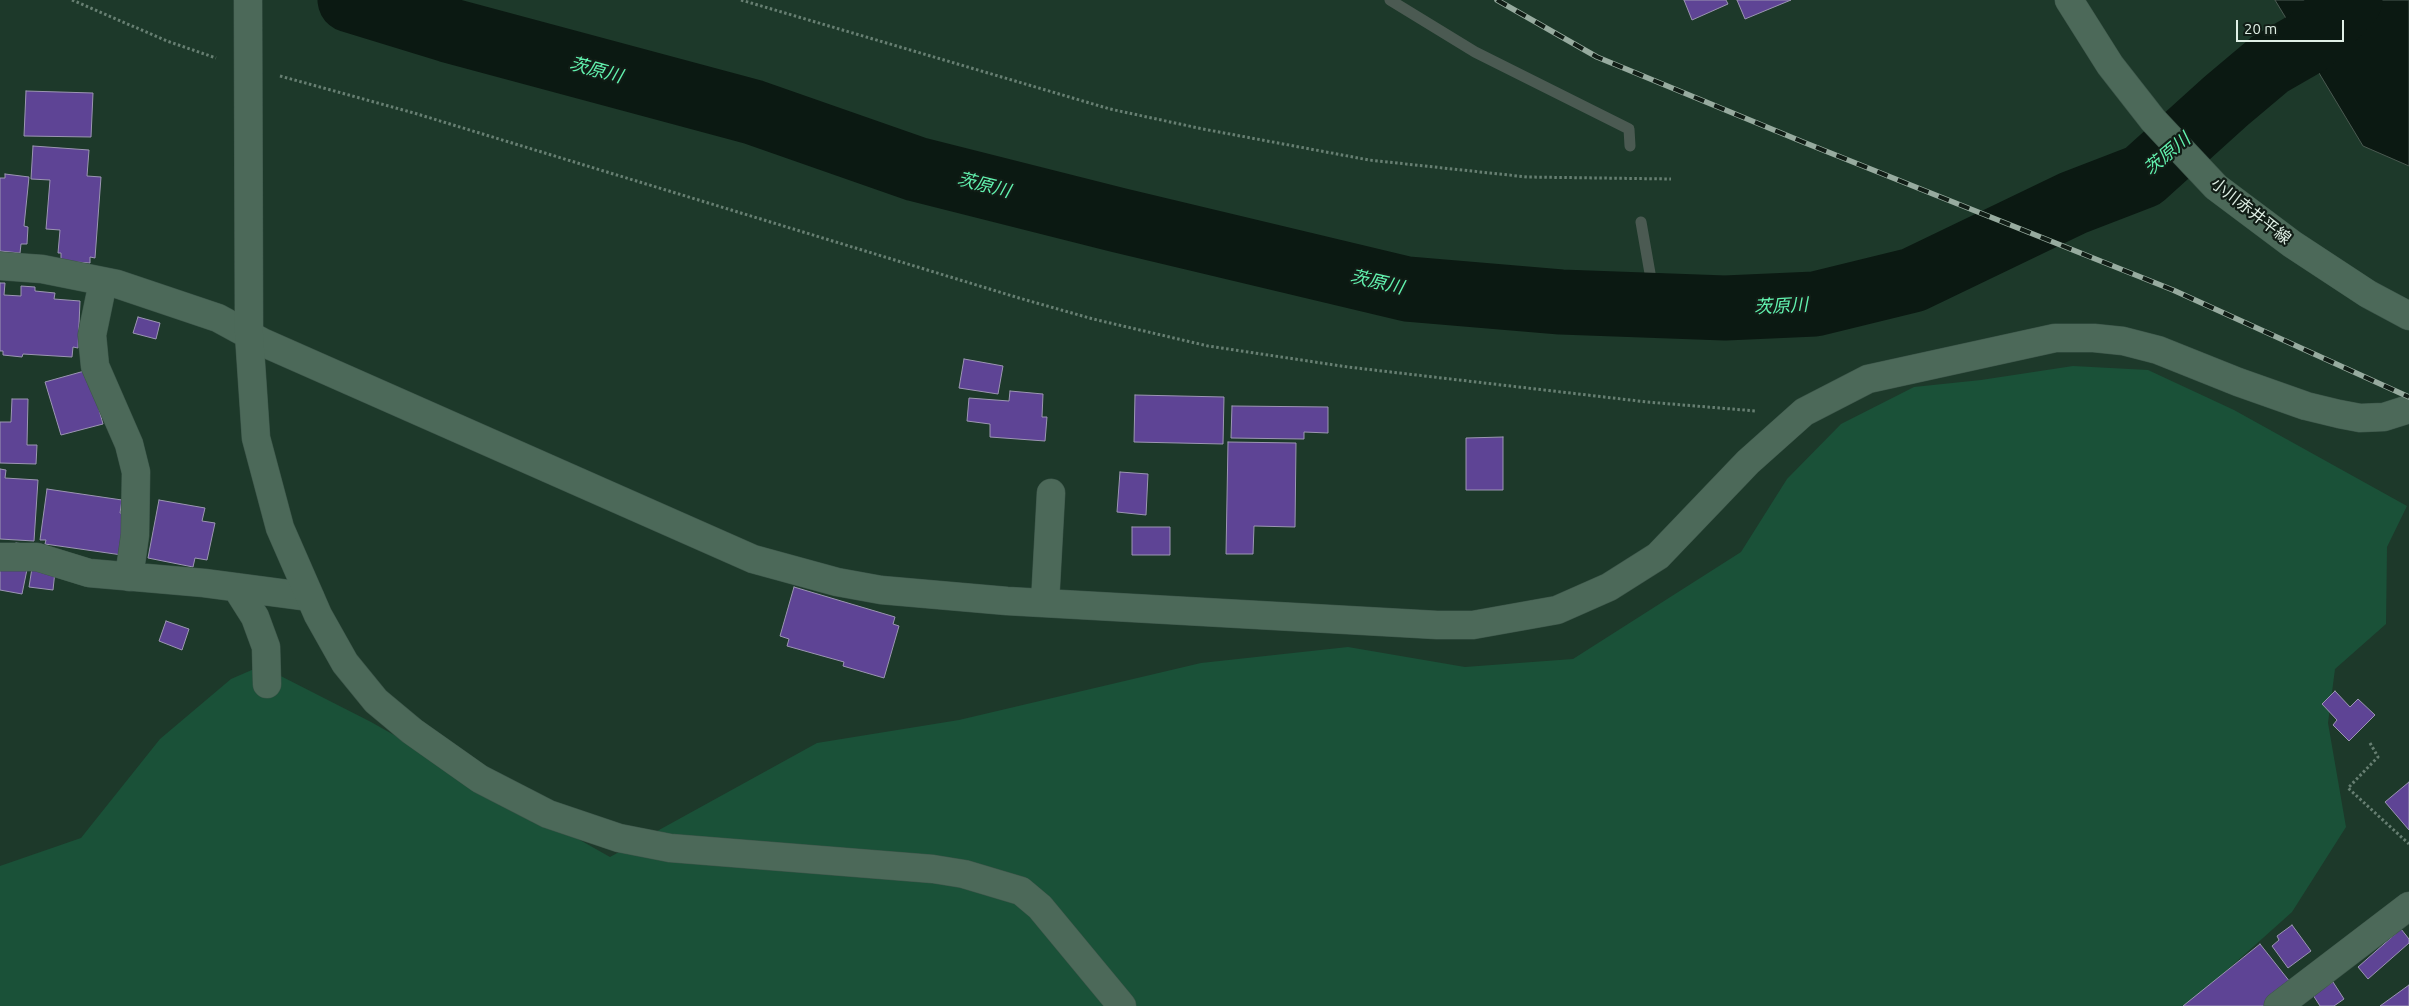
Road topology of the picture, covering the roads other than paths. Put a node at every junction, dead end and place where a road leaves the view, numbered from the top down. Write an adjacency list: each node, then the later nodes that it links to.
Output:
1 (248, 0): 6 (street)
2 (2069, 0): 5 (street, 小川赤井平線)
3 (0, 266): 4 (street)
4 (103, 282): 6 (street); 10 (street)
5 (2409, 316)
6 (249, 334): 12 (street); 13 (street)
7 (2409, 409): 13 (street)
8 (1051, 493): 13 (street)
9 (0, 557): 10 (street)
10 (128, 577): 11 (street)
11 (236, 587): 12 (street); 14 (street)
12 (310, 597): 16 (street)
13 (1045, 603)
14 (267, 684)
15 (2409, 906): 17 (street)
16 (1122, 1006)
17 (2278, 1006)

